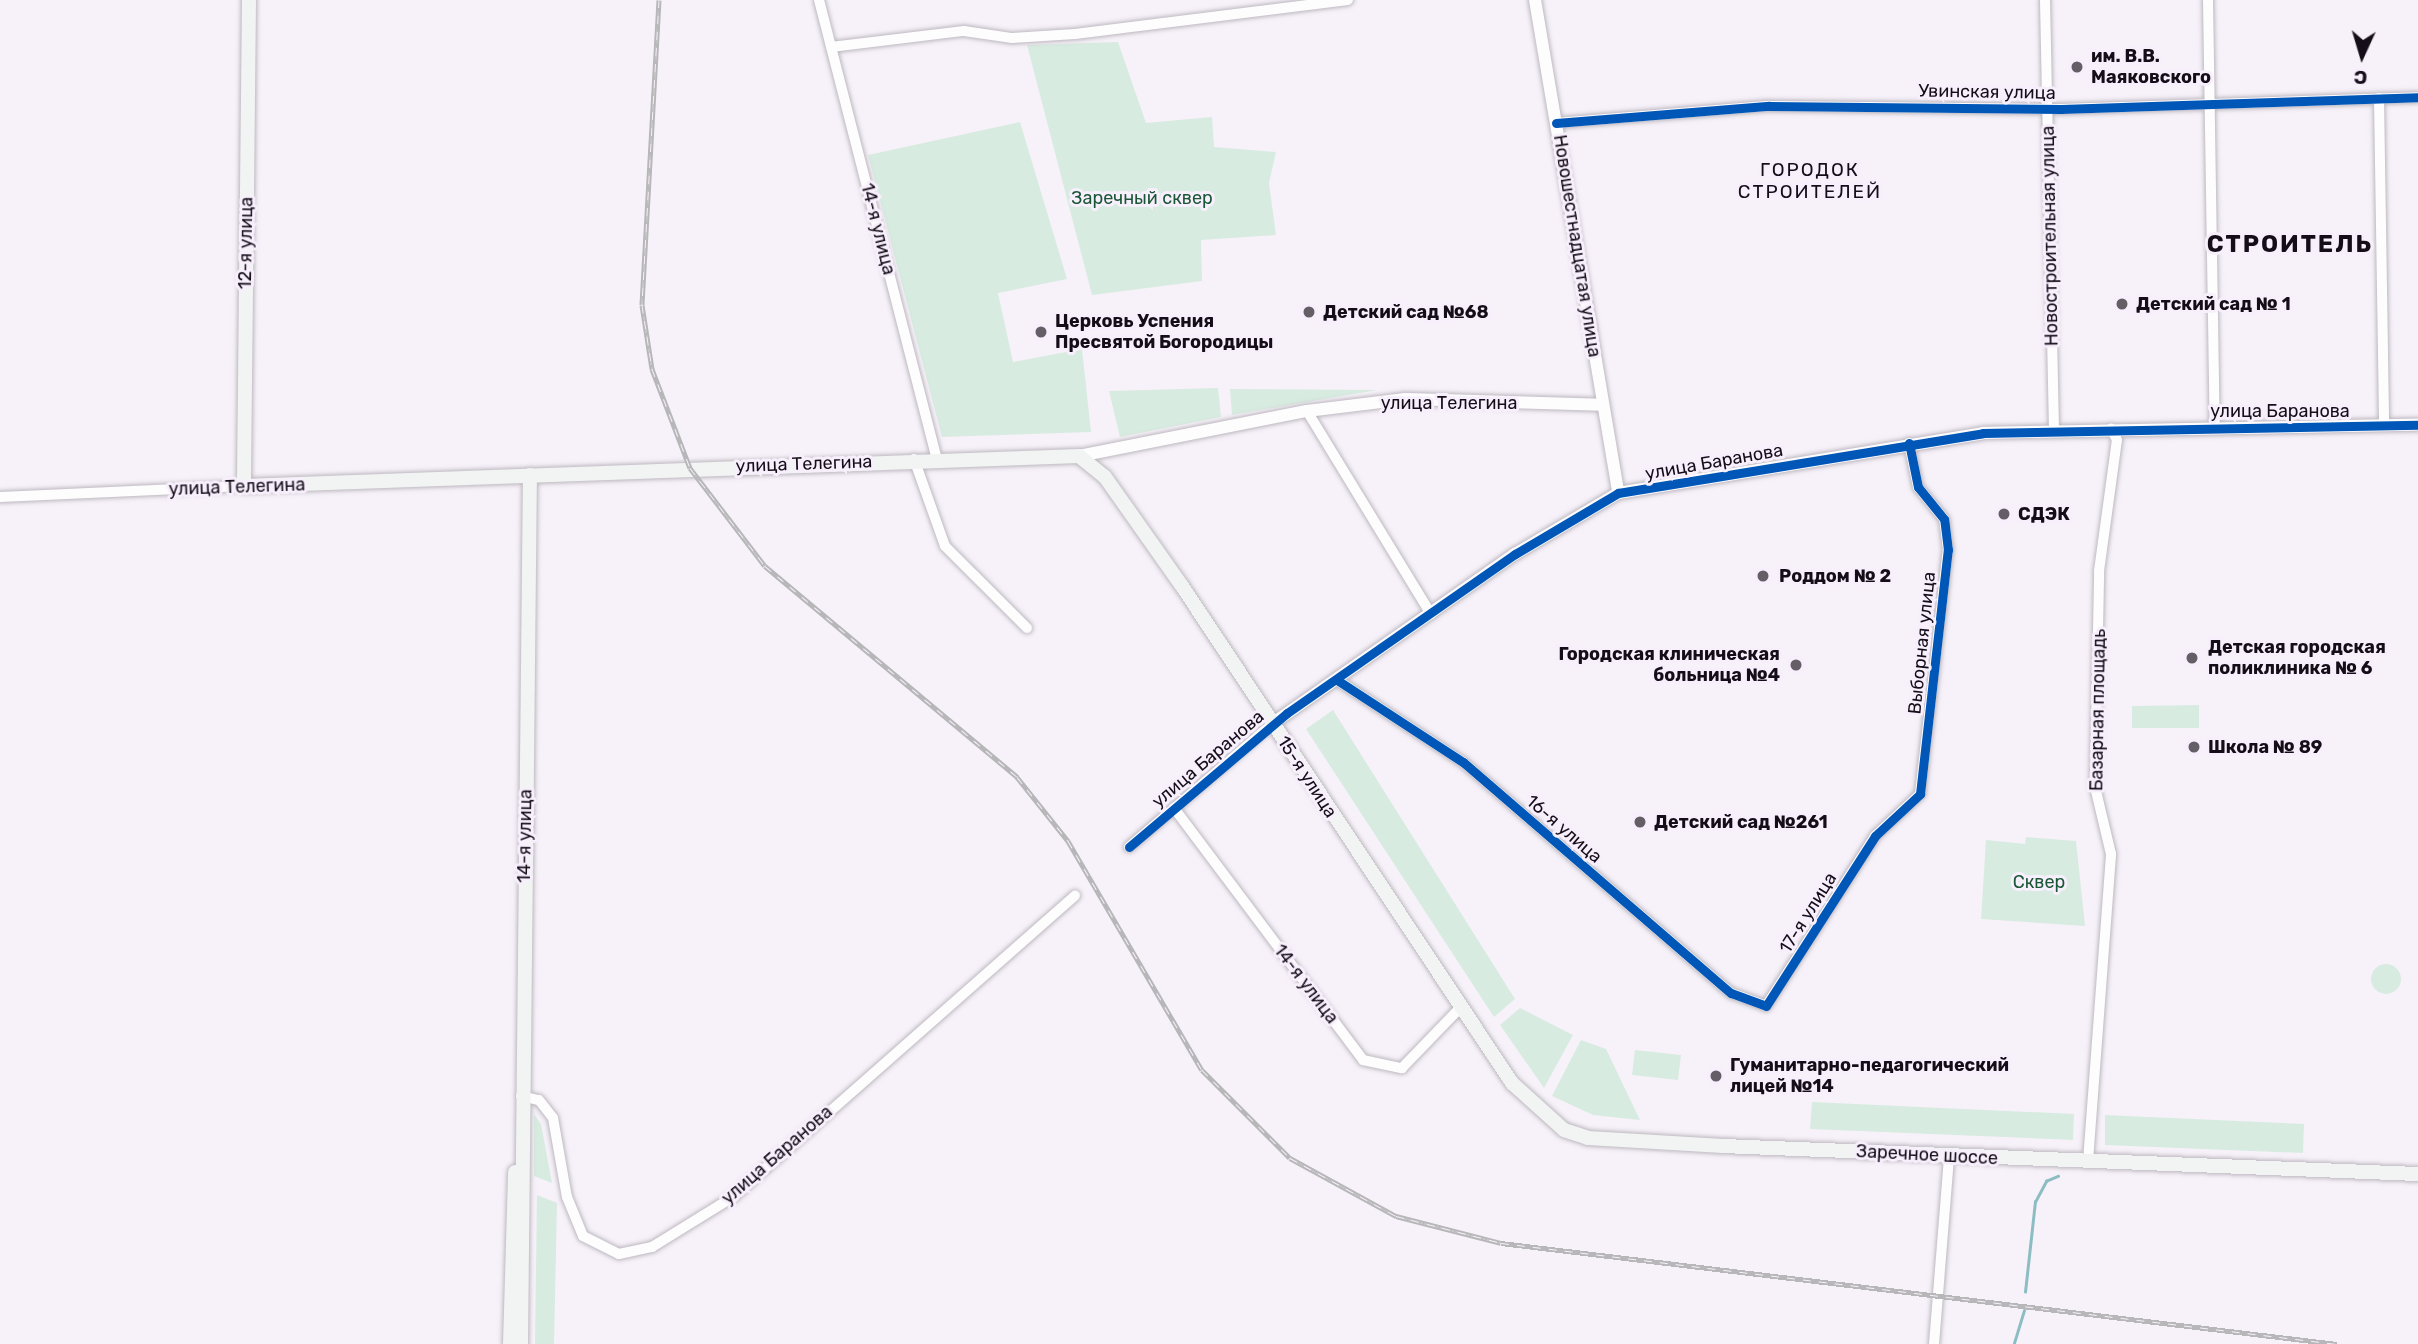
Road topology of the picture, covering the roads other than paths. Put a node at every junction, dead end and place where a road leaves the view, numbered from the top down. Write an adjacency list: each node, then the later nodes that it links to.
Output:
1 (249, 0): 25 (main road, 12-я улица)
2 (819, 0): 7 (street, 14-я улица)
3 (1348, 0): 7 (street)
4 (1535, 0): 12 (street, Новошестнадцатая улица)
5 (2045, 0): 11 (street, Новостроительная улица)
6 (2208, 0): 10 (street)
7 (831, 47): 22 (street, 14-я улица)
8 (2418, 97): 9 (street, Увинская улица)
9 (2379, 98): 10 (street, Увинская улица); 16 (street)
10 (2211, 103): 11 (street, Увинская улица); 17 (street)
11 (2048, 109): 12 (street, Увинская улица); 19 (street, Новостроительная улица)
12 (1556, 123): 13 (street, Новошестнадцатая улица)
13 (1603, 405): 14 (street, улица Телегина); 26 (street, Новошестнадцатая улица)
14 (1307, 411): 21 (street, улица Телегина); 28 (street)
15 (2418, 425): 16 (street, улица Баранова)
16 (2384, 426): 17 (street, улица Баранова)
17 (2215, 427): 18 (street, улица Баранова)
18 (2111, 428): 19 (street, улица Баранова); 41 (street, Базарная площадь)
19 (2054, 430): 20 (street, улица Баранова)
20 (1909, 443): 26 (street, улица Баранова); 33 (street, Выборная улица)
21 (1079, 456): 22 (main road, улица Телегина); 31 (main road, 15-я улица)
22 (937, 458): 23 (main road, улица Телегина)
23 (914, 459): 24 (main road, улица Телегина); 29 (street)
24 (530, 475): 25 (main road, улица Телегина); 39 (main road, 14-я улица)
25 (244, 486): 27 (street, улица Телегина)
26 (1618, 493): 28 (street, улица Баранова)
27 (0, 497)
28 (1431, 614): 30 (street, улица Баранова)
29 (1027, 628)
30 (1337, 680): 31 (street, улица Баранова); 36 (street, 16-я улица)
31 (1272, 724): 32 (street, улица Баранова); 37 (main road, 15-я улица)
32 (1174, 808): 34 (street, улица Баранова); 37 (street, 14-я улица)
33 (1875, 836): 36 (street, 17-я улица)
34 (1129, 847)
35 (1076, 896): 39 (street, улица Баранова)
36 (1766, 1006)
37 (1460, 1008): 38 (main road, 15-я улица)
38 (1480, 1037): 40 (main road, Заречное шоссе)
39 (521, 1102): 43 (main road, 14-я улица)
40 (1949, 1156): 41 (main road, Заречное шоссе); 46 (street)
41 (2088, 1161): 42 (main road, Заречное шоссе)
42 (2418, 1174)
43 (518, 1197): 44 (main road); 45 (main road)
44 (510, 1344)
45 (521, 1344)
46 (1934, 1344)

